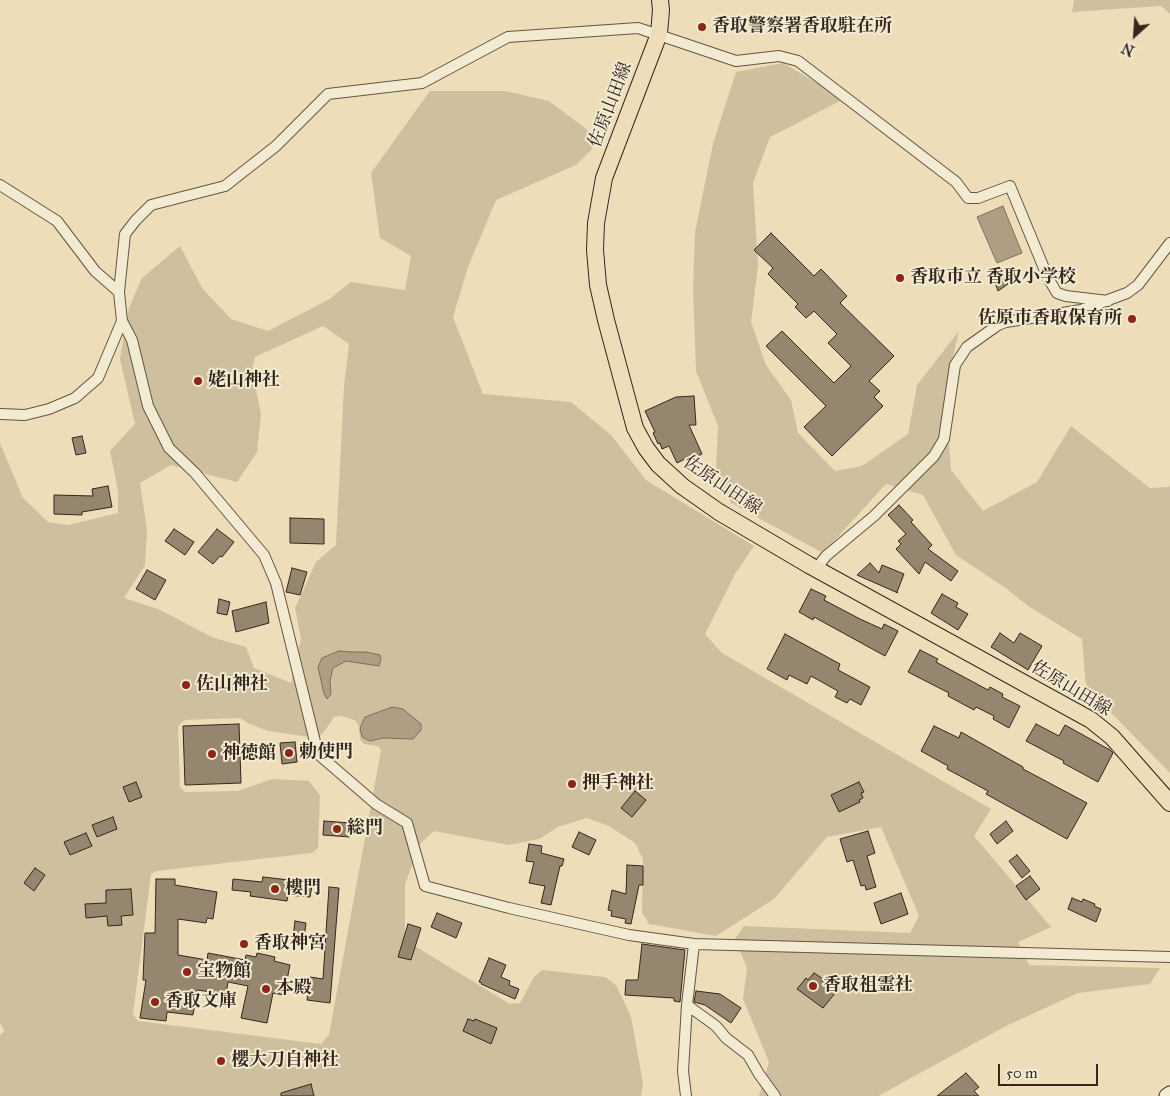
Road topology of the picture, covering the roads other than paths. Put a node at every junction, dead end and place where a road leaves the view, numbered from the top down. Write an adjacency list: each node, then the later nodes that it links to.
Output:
1 (660, 0): 2 (main road, 佐原山田線)
2 (659, 34): 5 (street); 6 (street); 9 (main road, 佐原山田線)
3 (0, 185): 5 (street)
4 (1170, 243): 6 (street)
5 (119, 292): 7 (street)
6 (1108, 302): 9 (street)
7 (122, 321): 8 (street); 11 (street)
8 (0, 414)
9 (816, 569): 10 (main road, 佐原山田線)
10 (1170, 803)
11 (694, 944): 12 (street); 13 (street)
12 (1170, 957)
13 (687, 1005): 14 (street); 15 (street)
14 (686, 1096)
15 (775, 1096)

